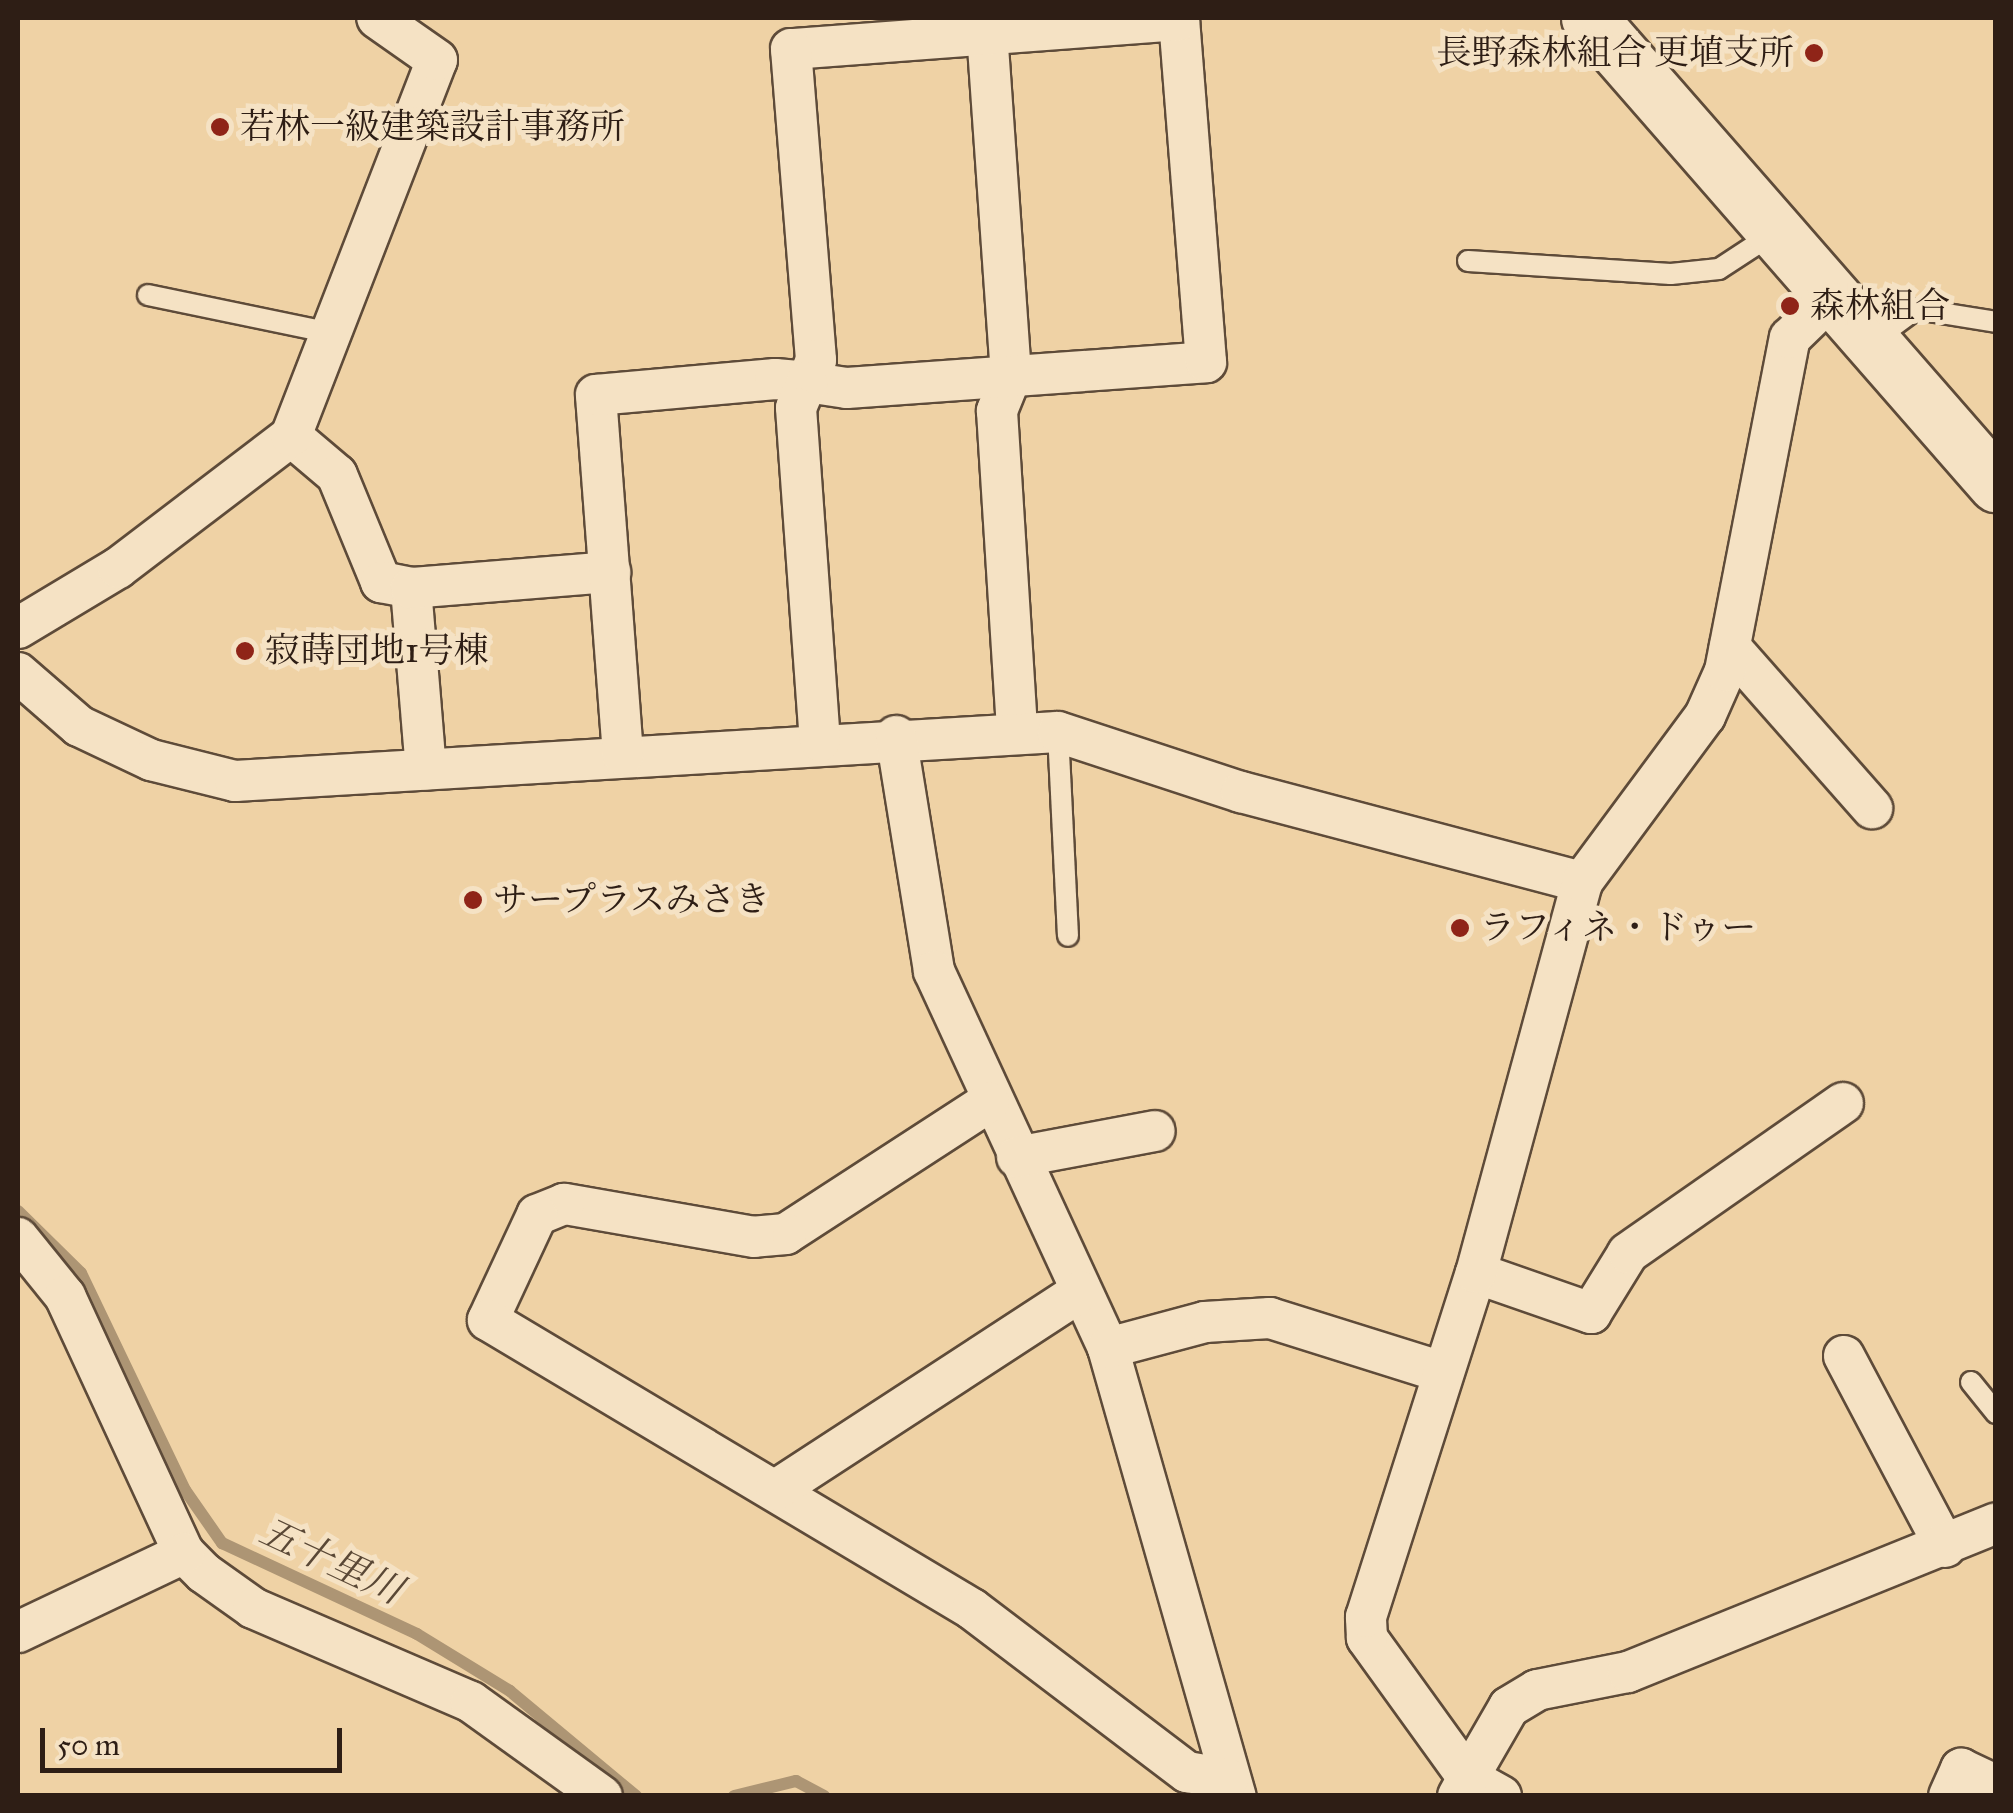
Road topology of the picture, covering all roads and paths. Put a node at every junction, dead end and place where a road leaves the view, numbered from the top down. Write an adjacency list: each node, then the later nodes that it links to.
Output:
1 (377, 18): 9 (street)
2 (1588, 18): 4 (street)
3 (987, 32): 11 (street); 11 (street); 12 (street)
4 (1776, 232): 5 (lane); 7 (street)
5 (1468, 260)
6 (148, 295): 9 (lane)
7 (1833, 296): 10 (street); 18 (street)
8 (1996, 322): 10 (lane)
9 (331, 333): 13 (street)
10 (1872, 341): 14 (street)
11 (1011, 376): 12 (street); 20 (street)
12 (807, 382): 15 (street); 23 (street)
13 (291, 436): 16 (street); 17 (street)
14 (1996, 484)
15 (610, 572): 16 (street); 24 (street)
16 (411, 588): 25 (street)
17 (18, 628)
18 (1730, 647): 26 (street); 27 (street)
19 (18, 674): 25 (street)
20 (1017, 727): 21 (street); 22 (street)
21 (1058, 732): 27 (street); 28 (lane)
22 (896, 736): 23 (street); 29 (street)
23 (820, 741): 24 (street)
24 (624, 755): 25 (street)
25 (426, 770)
26 (1872, 808)
27 (1582, 882): 34 (street)
28 (1068, 936)
29 (989, 1102): 32 (street); 41 (street)
30 (1843, 1103): 34 (street)
31 (1155, 1131): 32 (street)
32 (1016, 1157): 35 (street)
33 (18, 1238): 44 (street)
34 (1476, 1273): 38 (street)
35 (1081, 1291): 36 (street); 41 (street)
36 (1108, 1348): 38 (street); 46 (street)
37 (1844, 1356): 43 (street)
38 (1442, 1372): 47 (street)
39 (1971, 1382): 40 (lane)
40 (1996, 1414)
41 (776, 1490): 46 (street)
42 (1996, 1523): 43 (street)
43 (1945, 1547): 47 (street)
44 (184, 1554): 45 (street); 48 (street)
45 (18, 1632)
46 (1232, 1787)
47 (1476, 1790)
48 (602, 1796)

